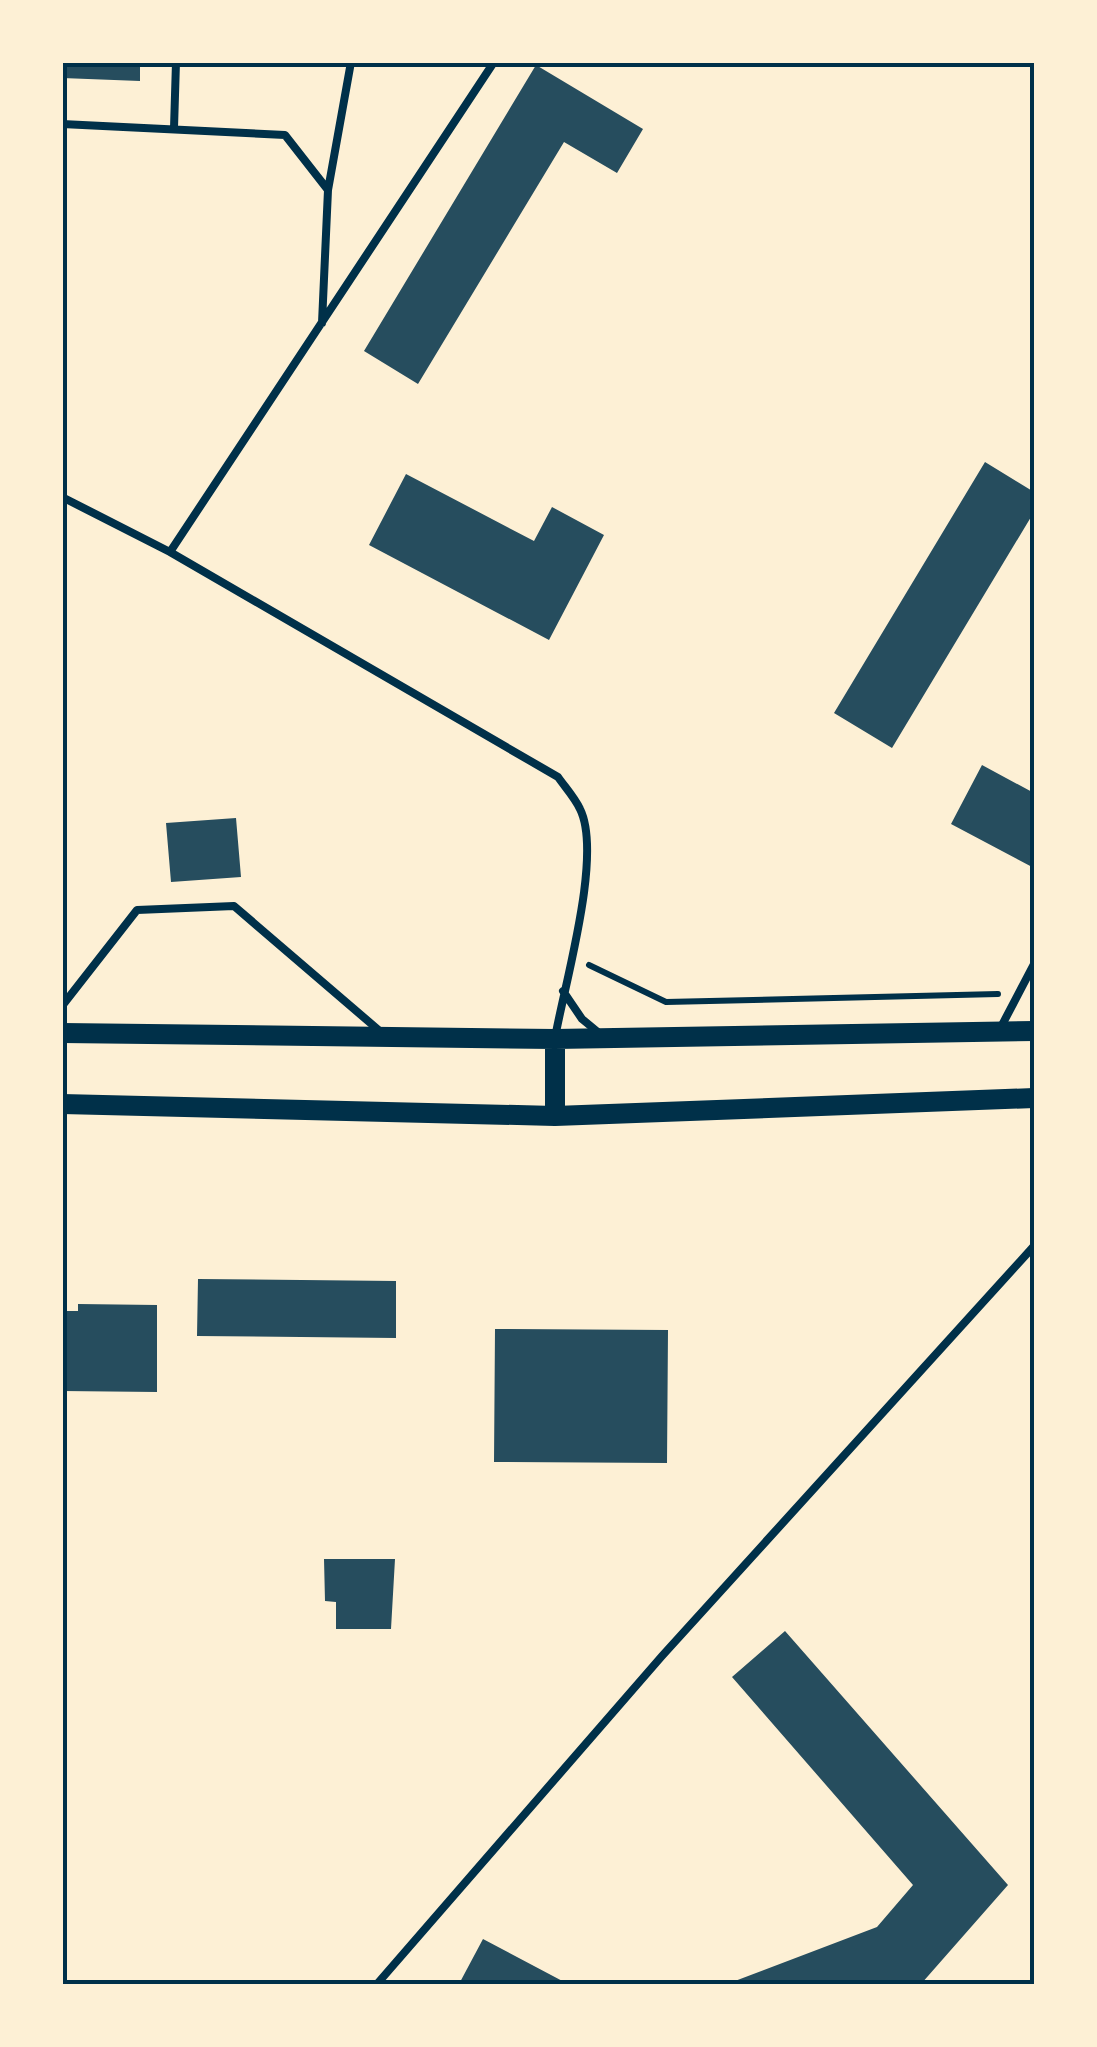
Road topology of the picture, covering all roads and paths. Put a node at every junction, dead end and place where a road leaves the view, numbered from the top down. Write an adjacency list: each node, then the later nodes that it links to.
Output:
1 (176, 62): 5 (lane)
2 (351, 62): 6 (lane)
3 (494, 62): 7 (lane)
4 (62, 124): 5 (lane)
5 (174, 128): 6 (lane)
6 (328, 190): 7 (lane)
7 (322, 326): 9 (lane)
8 (62, 498): 9 (lane)
9 (170, 552): 10 (lane)
10 (574, 958): 12 (lane); 13 (path)
11 (1034, 964): 13 (lane)
12 (563, 991): 19 (lane); 20 (lane)
13 (1019, 994): 15 (lane)
14 (62, 1006): 18 (lane)
15 (999, 1030): 16 (main road); 20 (main road)
16 (1034, 1031)
17 (62, 1033): 18 (main road)
18 (386, 1036): 19 (main road)
19 (555, 1038): 20 (main road); 23 (main road)
20 (605, 1038)
21 (1034, 1098): 23 (main road)
22 (62, 1104): 23 (main road)
23 (555, 1116)
24 (1034, 1246): 25 (lane)
25 (377, 1984)

